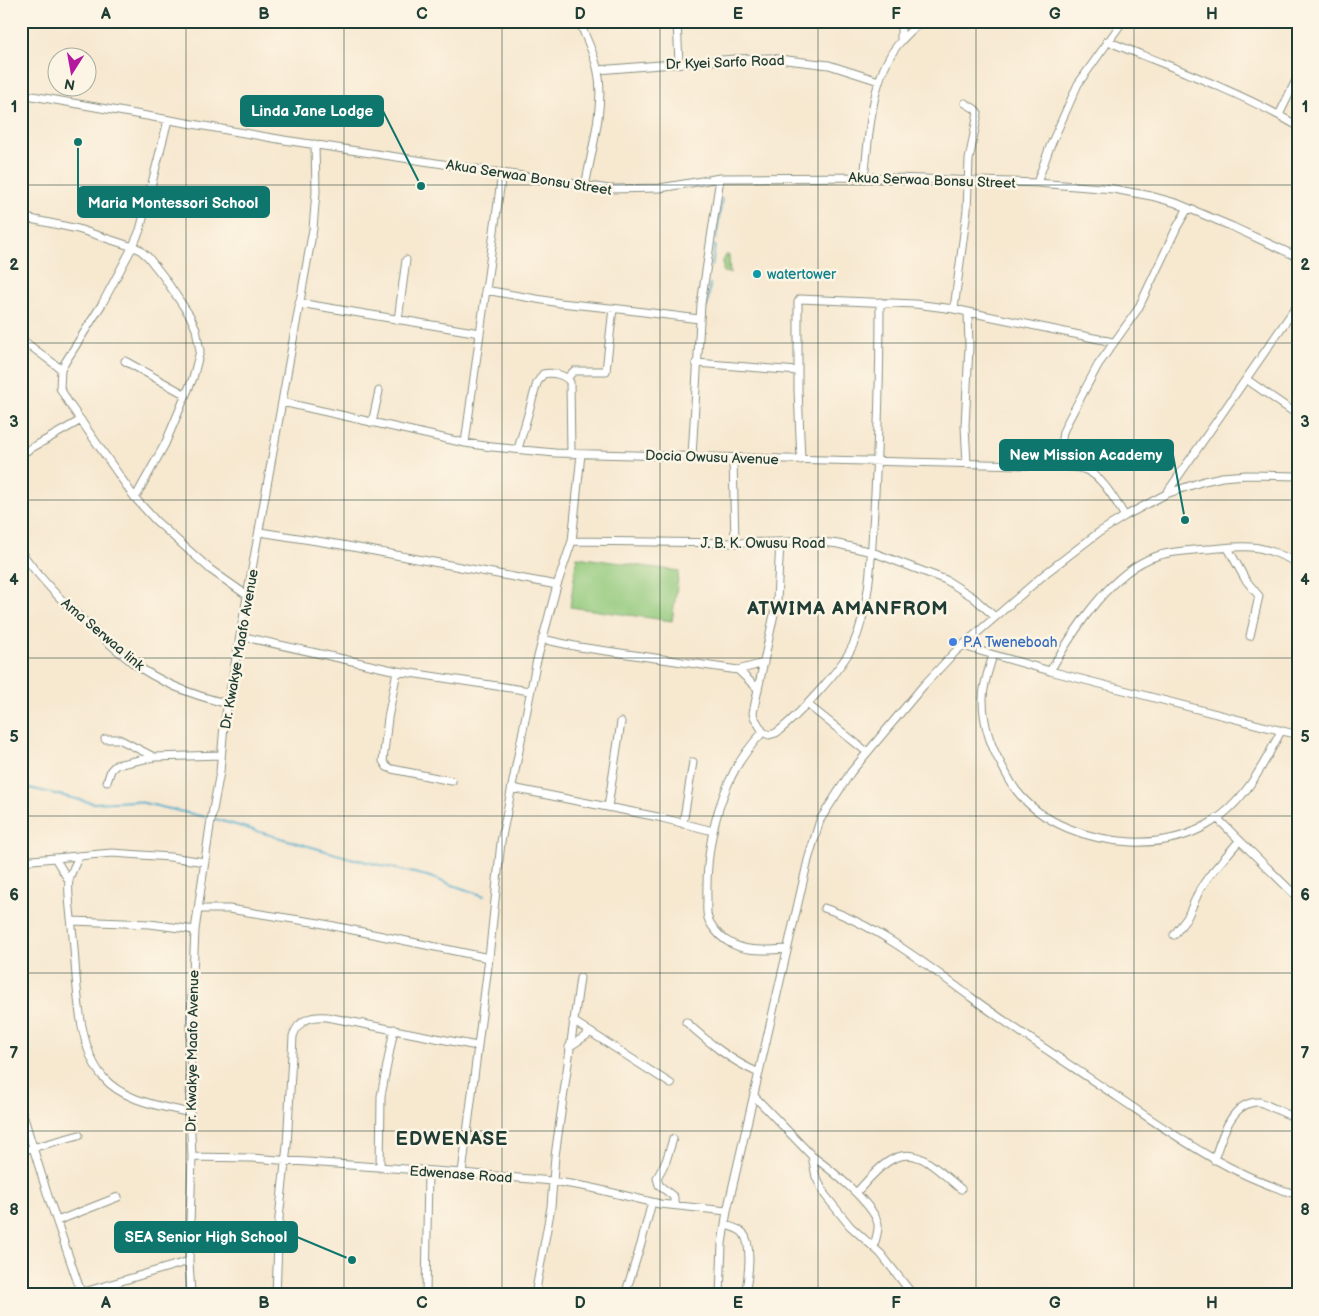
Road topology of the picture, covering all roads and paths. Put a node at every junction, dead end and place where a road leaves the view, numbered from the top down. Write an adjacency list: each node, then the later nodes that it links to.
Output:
1 (579, 21): 9 (street)
2 (676, 21): 8 (street)
3 (901, 21): 6 (street)
4 (922, 21): 6 (street)
5 (1122, 21): 7 (street)
6 (901, 40): 11 (street)
7 (1107, 41): 14 (street); 22 (street)
8 (679, 63): 9 (street, Dr Kyei Sarfo Road); 11 (street, Dr Kyei Sarfo Road)
9 (598, 70): 23 (street)
10 (1298, 76): 14 (street)
11 (878, 80): 19 (street)
12 (21, 94): 15 (street, Akua Serwaa Bonsu Street)
13 (965, 103): 21 (street)
14 (1279, 115): 16 (street)
15 (168, 120): 17 (street, Akua Serwaa Bonsu Street); 26 (street)
16 (1298, 126)
17 (315, 144): 18 (street, Akua Serwaa Bonsu Street); 31 (street, Dr. Kwakye Maafo Avenue)
18 (502, 173): 23 (street, Akua Serwaa Bonsu Street); 29 (street)
19 (864, 177): 20 (street, Akua Serwaa Bonsu Street); 21 (street, Akua Serwaa Bonsu Street)
20 (720, 178): 23 (street, Akua Serwaa Bonsu Street); 36 (street)
21 (969, 180): 22 (street, Akua Serwaa Bonsu Street); 34 (street)
22 (1037, 183): 24 (street, Akua Serwaa Bonsu Street)
23 (586, 186)
24 (1188, 208): 27 (street, Akua Serwaa Bonsu Street); 40 (street)
25 (21, 217): 26 (street)
26 (133, 246): 43 (street); 48 (street)
27 (1298, 257)
28 (406, 260): 37 (street)
29 (486, 290): 33 (street); 38 (street)
30 (880, 302): 34 (street); 44 (street); 61 (street)
31 (298, 303): 37 (street); 49 (street, Dr. Kwakye Maafo Avenue)
32 (1298, 304): 46 (street)
33 (613, 308): 36 (street); 45 (street)
34 (954, 309): 35 (street)
35 (968, 312): 40 (street); 62 (street)
36 (699, 319): 42 (street)
37 (398, 320): 38 (street)
38 (480, 333): 53 (street)
39 (21, 339): 43 (street)
40 (1113, 342): 63 (street)
41 (125, 360): 48 (street)
42 (696, 363): 44 (street); 58 (street)
43 (61, 369): 51 (street)
44 (798, 371): 60 (street)
45 (567, 378): 54 (street); 56 (street)
46 (1246, 379): 50 (street); 65 (street)
47 (379, 391): 52 (street)
48 (186, 395): 66 (street)
49 (282, 402): 52 (street, Docia Owusu Avenue); 68 (street, Dr. Kwakye Maafo Avenue)
50 (1298, 415)
51 (81, 420): 55 (street); 66 (street)
52 (372, 423): 53 (street, Docia Owusu Avenue)
53 (466, 443): 54 (street, Docia Owusu Avenue)
54 (518, 449): 56 (street, Docia Owusu Avenue)
55 (21, 454)
56 (571, 454): 57 (street, Docia Owusu Avenue)
57 (581, 454): 58 (street, Docia Owusu Avenue); 69 (street)
58 (692, 456): 59 (street, Docia Owusu Avenue)
59 (733, 458): 60 (street, Docia Owusu Avenue); 71 (street)
60 (801, 460): 61 (street, Docia Owusu Avenue)
61 (877, 462): 62 (street, Docia Owusu Avenue); 74 (street)
62 (967, 464): 63 (street, Docia Owusu Avenue)
63 (1063, 466): 67 (street, Docia Owusu Avenue)
64 (1298, 476): 65 (street)
65 (1166, 494): 67 (street)
66 (135, 498): 77 (street)
67 (1125, 516): 78 (street)
68 (260, 532): 76 (street); 77 (street, Dr. Kwakye Maafo Avenue)
69 (572, 542): 71 (street, J. B. K. Owusu Road); 76 (street)
70 (780, 542): 71 (street, J. B. K. Owusu Road); 74 (street, J. B. K. Owusu Road); 84 (street)
71 (735, 543)
72 (1228, 548): 75 (street); 80 (street); 87 (street)
73 (21, 552): 90 (street, Ama Serwaa link)
74 (872, 552): 78 (street, J. B. K. Owusu Road); 91 (street)
75 (1298, 563)
76 (557, 585): 81 (street)
77 (248, 596): 79 (street, Dr. Kwakye Maafo Avenue)
78 (995, 617): 82 (street)
79 (240, 636): 86 (street); 90 (street, Dr. Kwakye Maafo Avenue)
80 (1250, 636)
81 (542, 639): 85 (street); 89 (street)
82 (963, 646): 83 (street); 97 (street)
83 (993, 655): 87 (street); 105 (street)
84 (764, 663): 85 (street); 88 (street)
85 (738, 670): 88 (street)
86 (396, 671): 89 (street); 101 (street)
87 (1050, 671): 93 (street)
88 (758, 689): 94 (street)
89 (530, 690): 103 (street)
90 (229, 704): 98 (street, Dr. Kwakye Maafo Avenue)
91 (806, 704): 94 (street); 97 (street)
92 (621, 722): 104 (street)
93 (1281, 731): 95 (street); 105 (street)
94 (763, 732): 107 (street)
95 (1298, 735)
96 (105, 739): 99 (street)
97 (867, 752): 120 (street)
98 (221, 755): 99 (street); 112 (street, Dr. Kwakye Maafo Avenue)
99 (154, 757): 102 (street)
100 (693, 762): 106 (street)
101 (452, 781)
102 (107, 782)
103 (512, 788): 104 (street); 121 (street)
104 (608, 807): 106 (street)
105 (1217, 818): 108 (street)
106 (683, 824): 107 (street)
107 (713, 831): 120 (street)
108 (1239, 841): 114 (street); 119 (street)
109 (79, 856): 110 (street); 112 (street); 113 (street)
110 (55, 858): 111 (street); 113 (street)
111 (21, 861)
112 (205, 862): 116 (street, Dr. Kwakye Maafo Avenue)
113 (69, 881): 117 (street)
114 (1294, 894)
115 (824, 908): 141 (street)
116 (198, 909): 118 (street, Dr. Kwakye Maafo Avenue); 121 (street)
117 (72, 921): 118 (street); 133 (street)
118 (195, 930): 133 (street, Dr. Kwakye Maafo Avenue)
119 (1174, 935)
120 (787, 949): 129 (street)
121 (489, 958): 127 (street)
122 (580, 978): 123 (street)
123 (573, 1021): 126 (street); 128 (street)
124 (686, 1022): 129 (street)
125 (394, 1029): 127 (street); 142 (street); 143 (street)
126 (590, 1033): 128 (street); 130 (street)
127 (477, 1046): 145 (street)
128 (569, 1047): 146 (street)
129 (759, 1072): 131 (street)
130 (671, 1084)
131 (754, 1096): 139 (street); 153 (street)
132 (21, 1108): 137 (street)
133 (190, 1113): 140 (street, Dr. Kwakye Maafo Avenue)
134 (1298, 1116): 141 (street)
135 (79, 1135): 137 (street)
136 (673, 1140): 152 (street)
137 (33, 1148): 138 (street); 154 (street)
138 (21, 1151)
139 (812, 1156): 148 (street); 156 (street)
140 (192, 1157): 142 (street, Edwenase Road); 157 (street, Dr. Kwakye Maafo Avenue)
141 (1214, 1160): 149 (street)
142 (286, 1161): 143 (street, Edwenase Road); 160 (street)
143 (380, 1168): 144 (street, Edwenase Road)
144 (428, 1171): 145 (street, Edwenase Road); 161 (street)
145 (462, 1173): 146 (street, Edwenase Road)
146 (552, 1181): 151 (street, Edwenase Road); 162 (street)
147 (961, 1189): 148 (street)
148 (856, 1193): 156 (street)
149 (1298, 1195)
150 (118, 1197): 154 (street)
151 (652, 1202): 152 (street, Edwenase Road); 163 (street)
152 (674, 1205): 153 (street, Edwenase Road)
153 (727, 1211): 155 (street)
154 (57, 1221): 158 (street)
155 (725, 1225): 164 (street); 165 (street)
156 (874, 1247): 166 (street)
157 (189, 1261): 158 (street); 159 (street, Dr. Kwakye Maafo Avenue)
158 (78, 1294)
159 (191, 1295)
160 (276, 1295)
161 (426, 1295)
162 (535, 1295)
163 (625, 1295)
164 (720, 1295)
165 (745, 1295)
166 (913, 1295)

